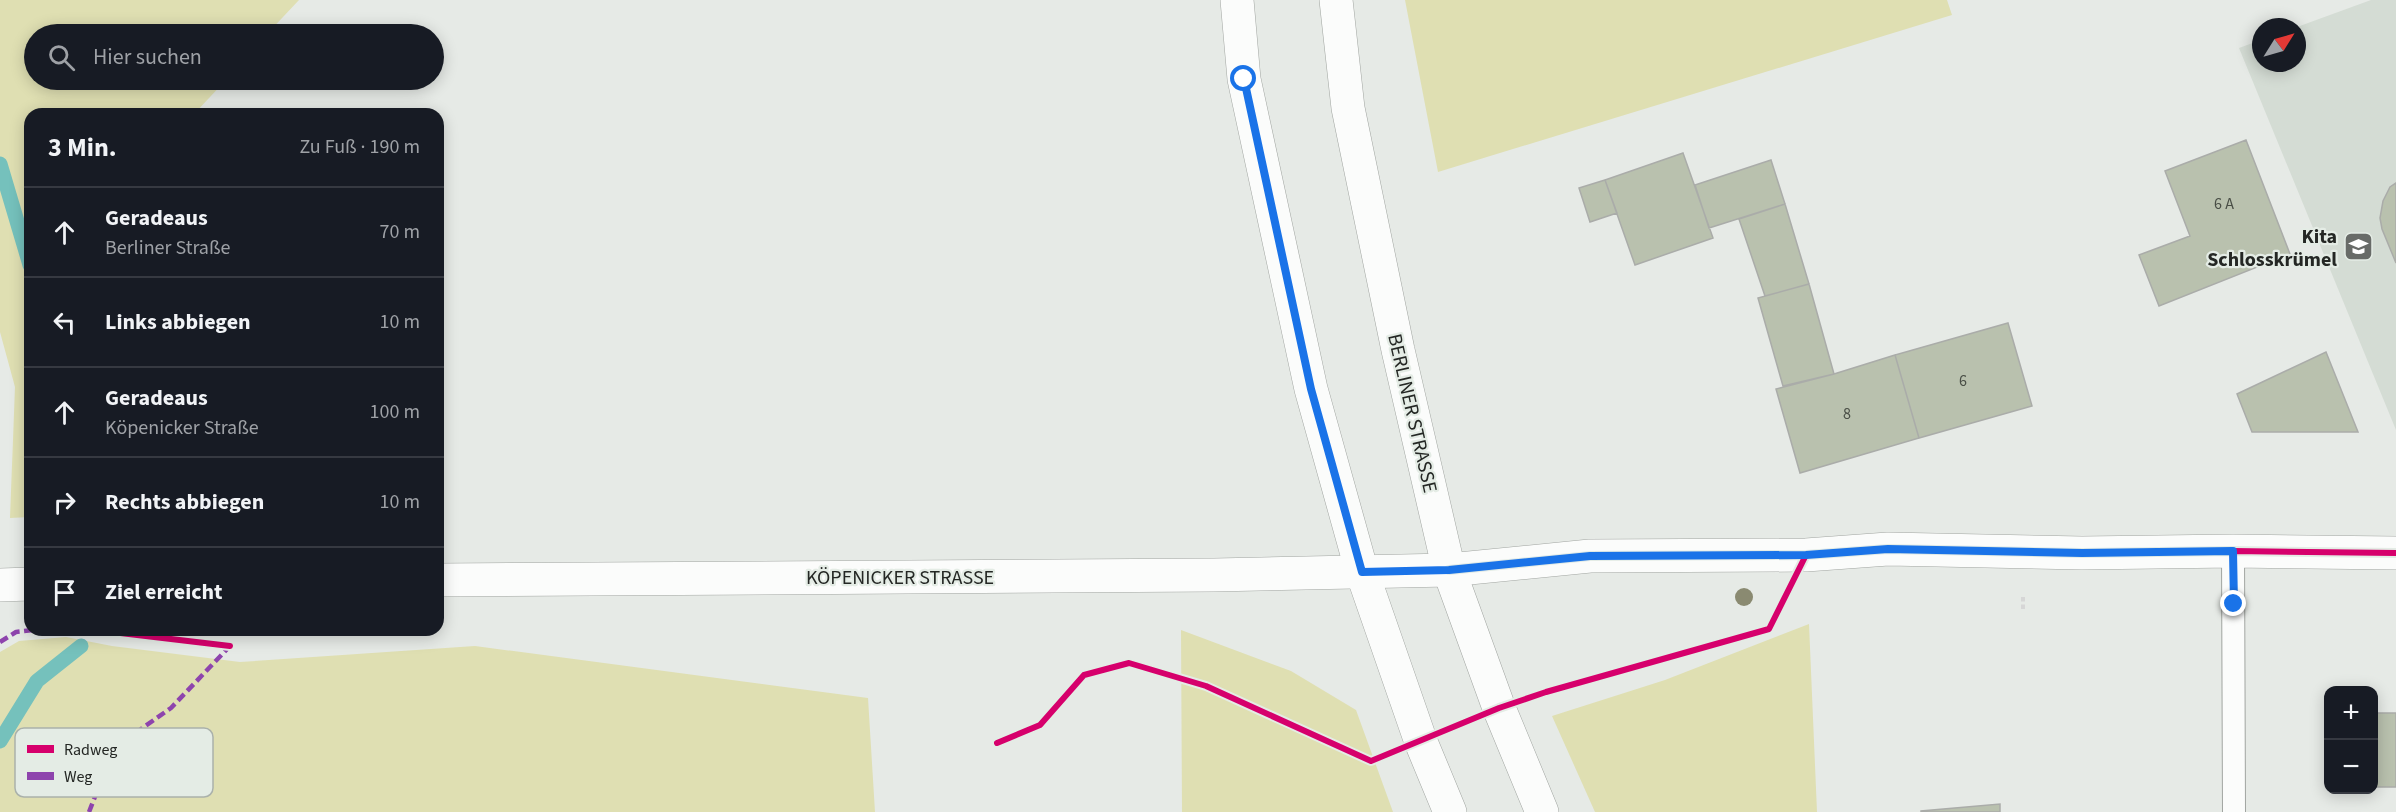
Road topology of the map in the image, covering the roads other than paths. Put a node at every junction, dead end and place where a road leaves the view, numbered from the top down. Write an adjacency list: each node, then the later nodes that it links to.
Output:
1 (1237, 0): 6 (main road)
2 (1336, 0): 5 (main road, BERLINER STRASSE)
3 (2233, 551): 4 (main road); 5 (main road); 12 (lane)
4 (2396, 553)
5 (1449, 570): 6 (main road, KÖPENICKER STRASSE); 11 (main road, BERLINER STRASSE)
6 (1362, 572): 7 (main road, KÖPENICKER STRASSE); 10 (main road)
7 (444, 580)
8 (24, 584): 9 (main road)
9 (0, 585)
10 (1450, 812)
11 (1542, 812)
12 (2234, 812)

